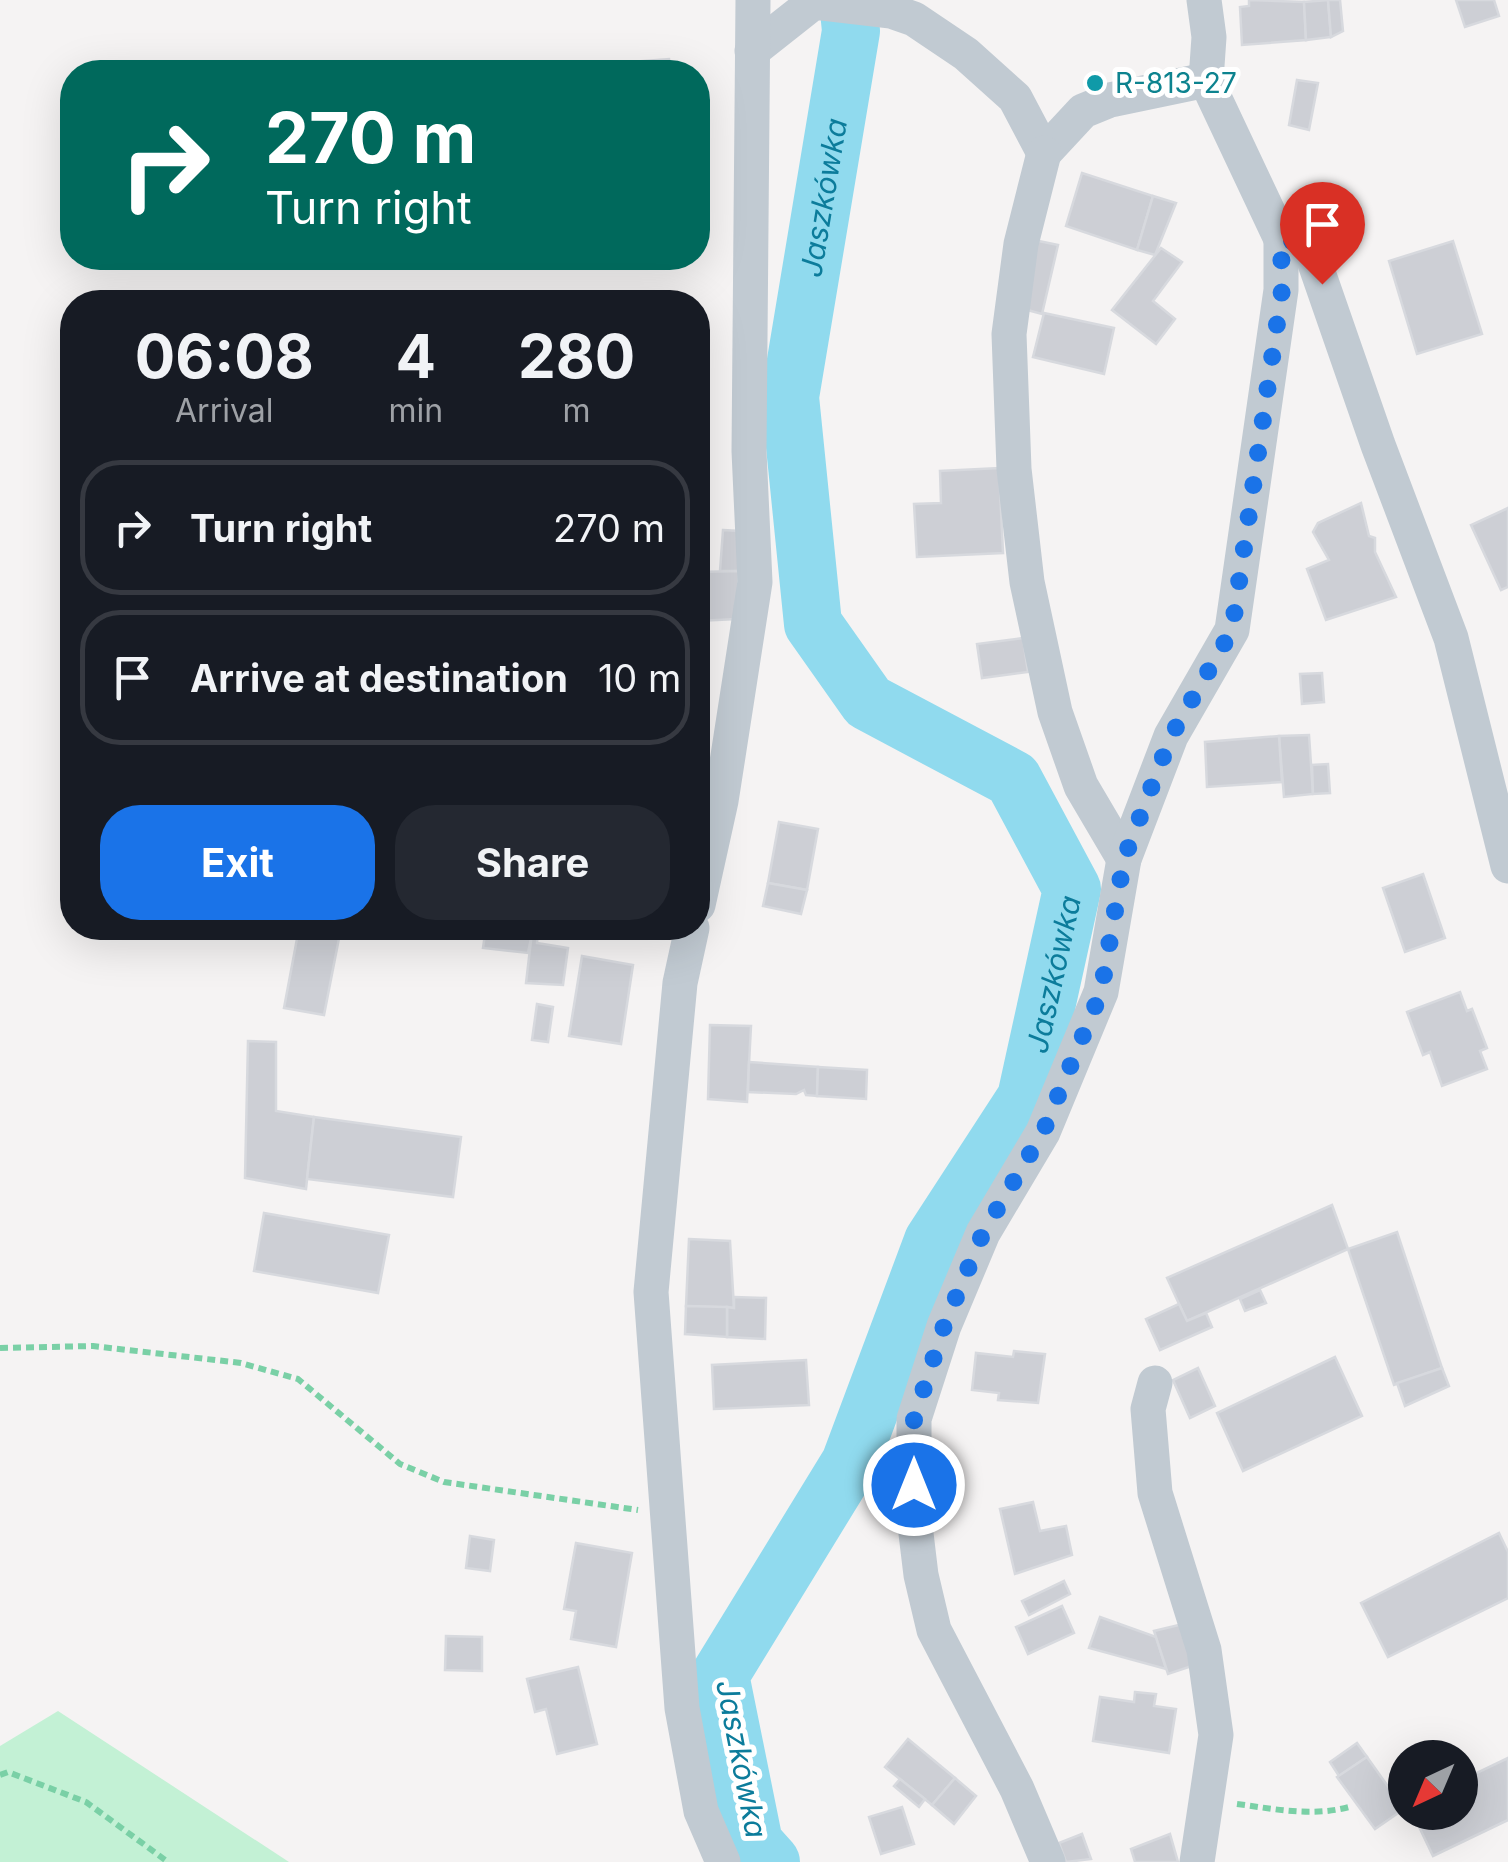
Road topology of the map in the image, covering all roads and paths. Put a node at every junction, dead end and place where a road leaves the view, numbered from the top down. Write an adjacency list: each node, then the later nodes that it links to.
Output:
1 (753, 0): 4 (street)
2 (1204, 0): 5 (street)
3 (817, 2): 4 (street); 6 (street)
4 (752, 52): 9 (street)
5 (1206, 80): 6 (street); 7 (street)
6 (1044, 153): 10 (street)
7 (1281, 239): 8 (street); 10 (street)
8 (1493, 740): 11 (street)
9 (710, 851)
10 (1124, 859): 21 (street)
11 (1508, 866)
12 (689, 940): 15 (street)
13 (0, 1348): 15 (path)
14 (1155, 1382): 17 (street)
15 (664, 1514): 20 (street)
16 (0, 1775): 19 (path)
17 (1205, 1802): 18 (path); 22 (street)
18 (1349, 1807)
19 (168, 1862)
20 (723, 1862)
21 (1048, 1862)
22 (1197, 1862)

